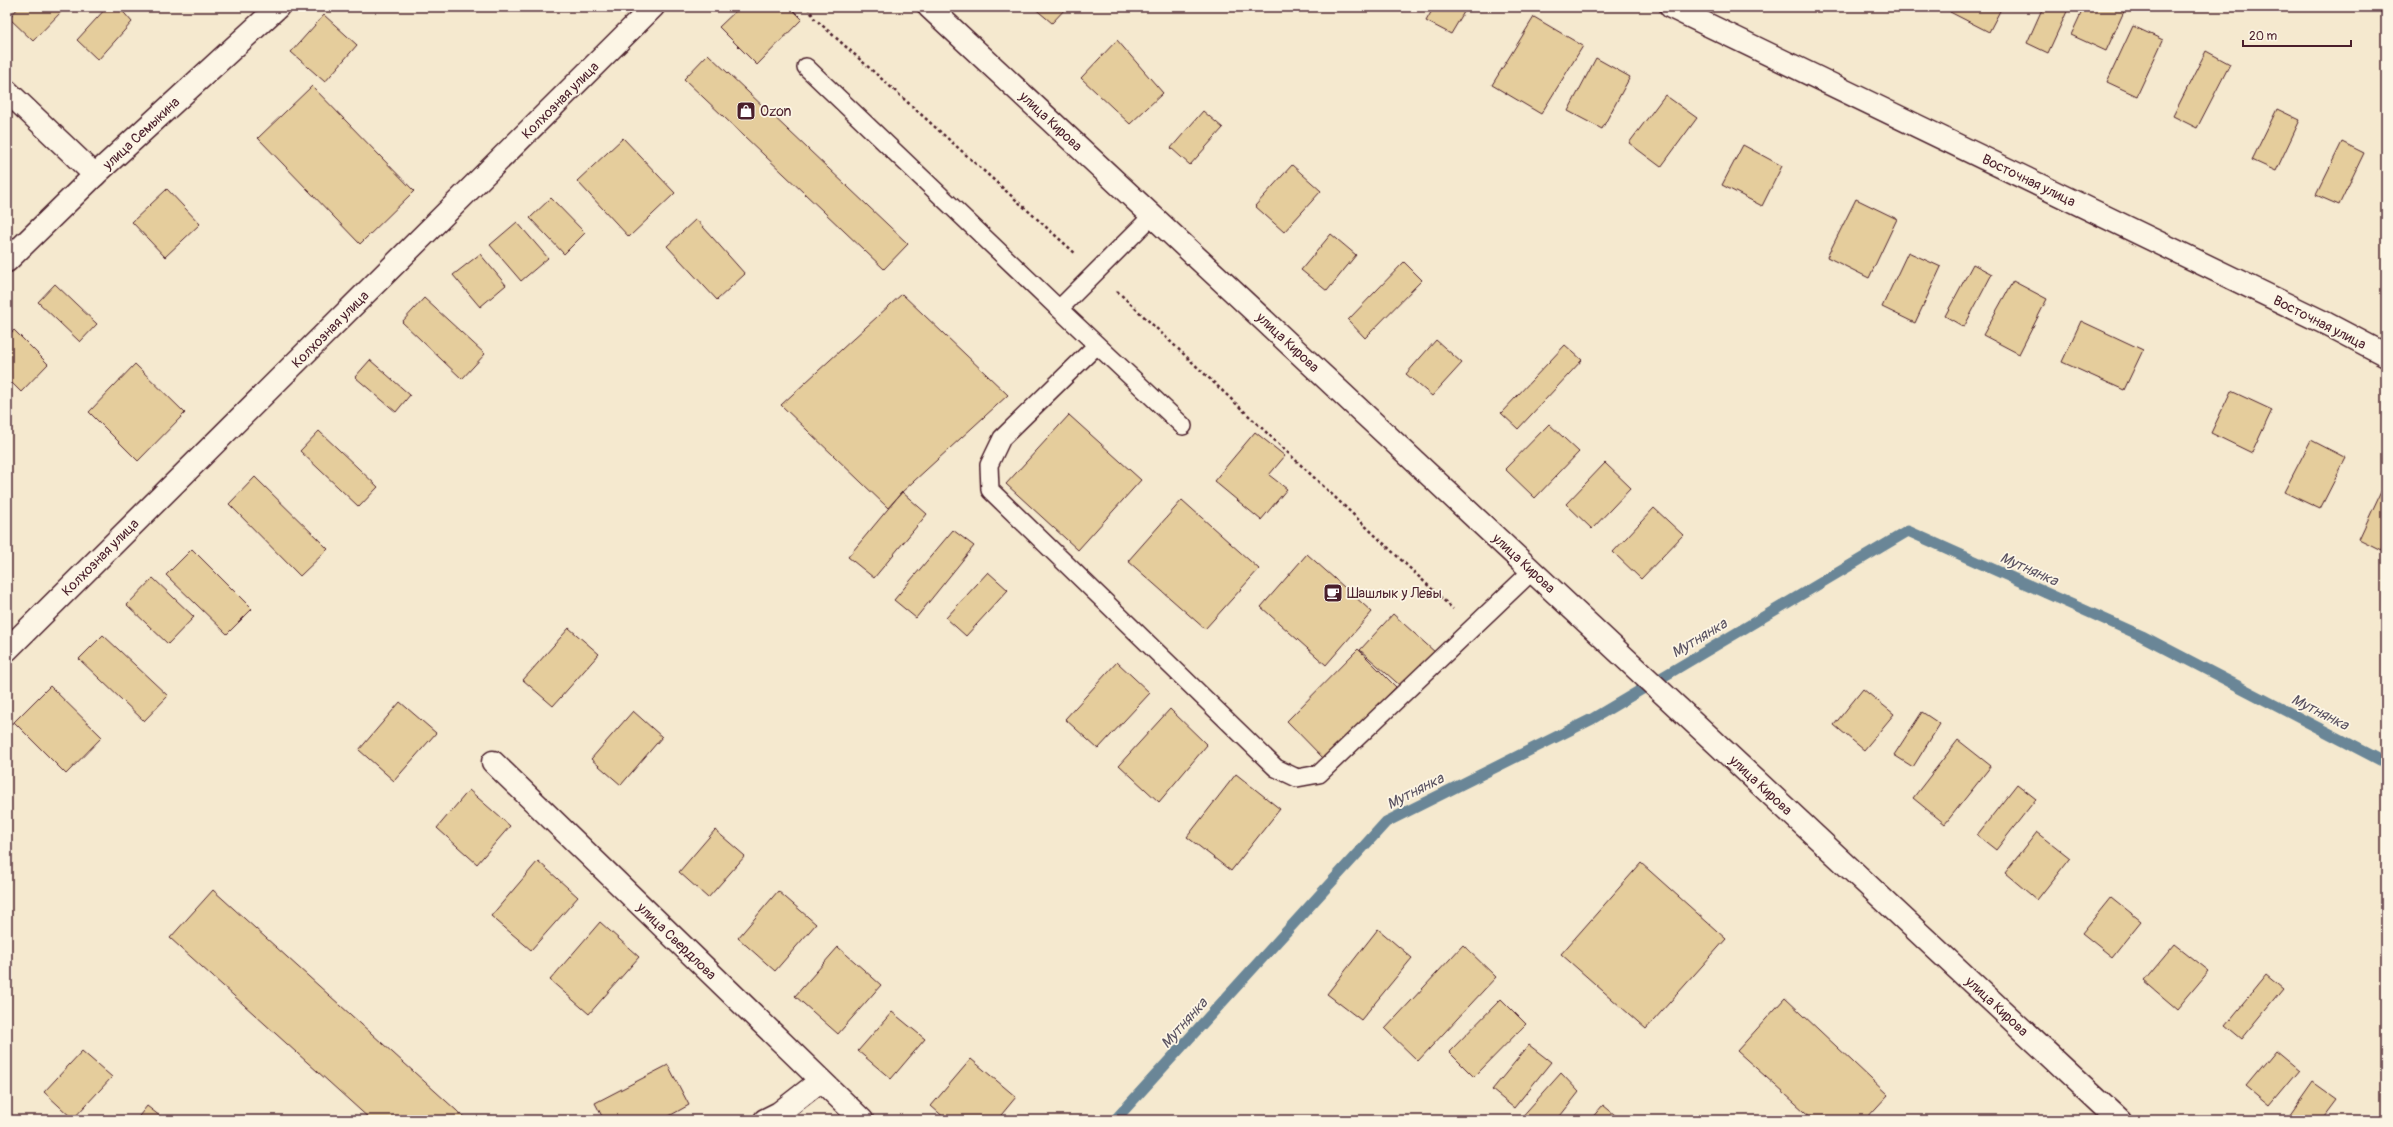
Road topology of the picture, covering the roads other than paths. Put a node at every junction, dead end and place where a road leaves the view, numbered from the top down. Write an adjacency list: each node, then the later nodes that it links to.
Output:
1 (278, 7): 7 (street, улица Семыкина)
2 (653, 7): 15 (street, Колхозная улица)
3 (929, 7): 8 (street, улица Кирова)
4 (1671, 7): 12 (street, Восточная улица)
5 (806, 67): 10 (lane)
6 (7, 91): 7 (street)
7 (95, 175): 9 (street, улица Семыкина)
8 (1152, 216): 10 (lane); 14 (street, улица Кирова)
9 (7, 261)
10 (1059, 308): 11 (lane)
11 (1097, 345): 13 (lane); 14 (lane)
12 (2386, 355)
13 (1183, 426)
14 (1532, 571): 20 (street, улица Кирова)
15 (7, 650)
16 (494, 762): 17 (street, улица Свердлова)
17 (820, 1081): 18 (street); 19 (street, улица Свердлова)
18 (765, 1120)
19 (862, 1120)
20 (2119, 1120)

